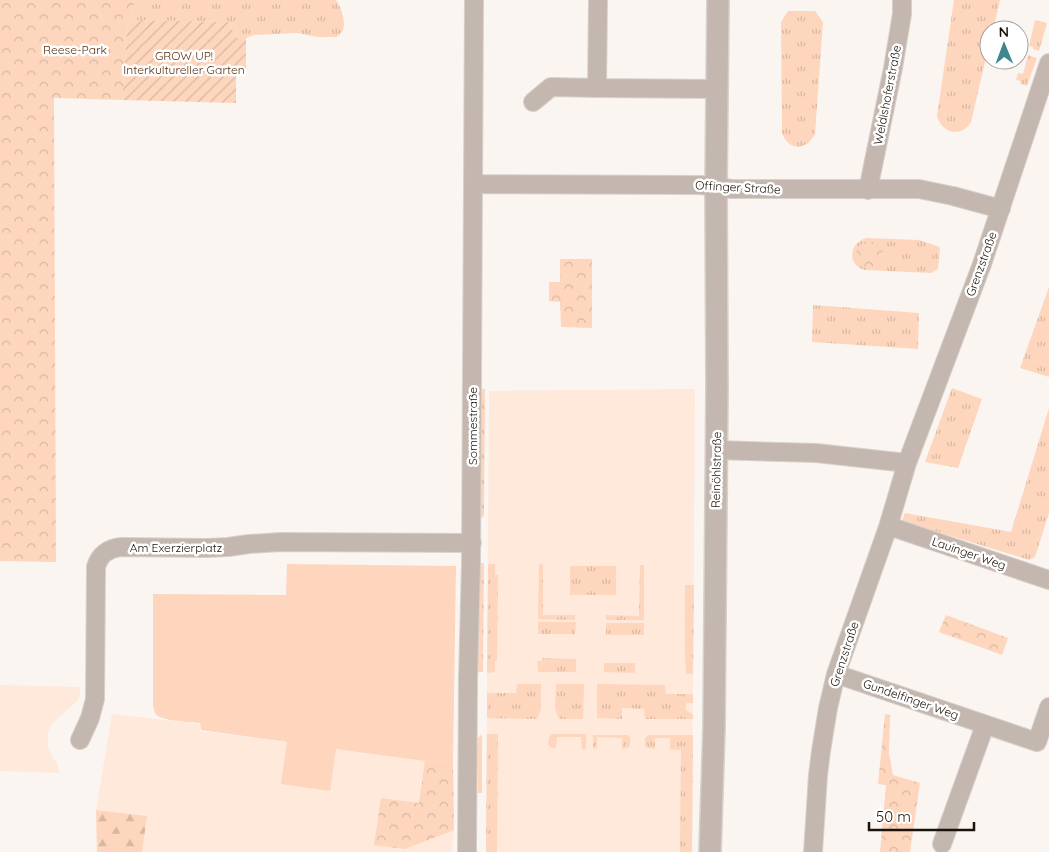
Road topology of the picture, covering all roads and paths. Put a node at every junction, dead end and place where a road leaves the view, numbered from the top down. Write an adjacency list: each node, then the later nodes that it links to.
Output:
1 (474, 0): 9 (street, Sommestraße)
2 (598, 0): 6 (street)
3 (718, 0): 7 (street, Reinöhlstraße)
4 (902, 0): 11 (street, Weldishoferstraße)
5 (1049, 63): 12 (street, Grenzstraße)
6 (597, 88): 7 (street); 8 (street)
7 (716, 89): 10 (street, Reinöhlstraße)
8 (533, 102)
9 (474, 184): 10 (street, Offinger Straße); 16 (street, Sommestraße)
10 (716, 187): 11 (street, Offinger Straße); 13 (street, Reinöhlstraße)
11 (868, 190): 12 (street, Offinger Straße)
12 (1001, 210): 14 (street, Grenzstraße)
13 (716, 450): 14 (street); 24 (street, Reinöhlstraße)
14 (907, 463): 15 (street, Grenzstraße)
15 (888, 527): 17 (street, Lauinger Weg); 18 (street, Grenzstraße)
16 (472, 543): 21 (street, Am Exerzierplatz); 23 (street, Sommestraße)
17 (1049, 580)
18 (836, 674): 20 (street, Gundelfinger Weg); 25 (street, Grenzstraße)
19 (1049, 707): 20 (street, Gundelfinger Weg)
20 (985, 724): 22 (street)
21 (80, 740)
22 (942, 844)
23 (467, 852)
24 (710, 852)
25 (813, 852)

